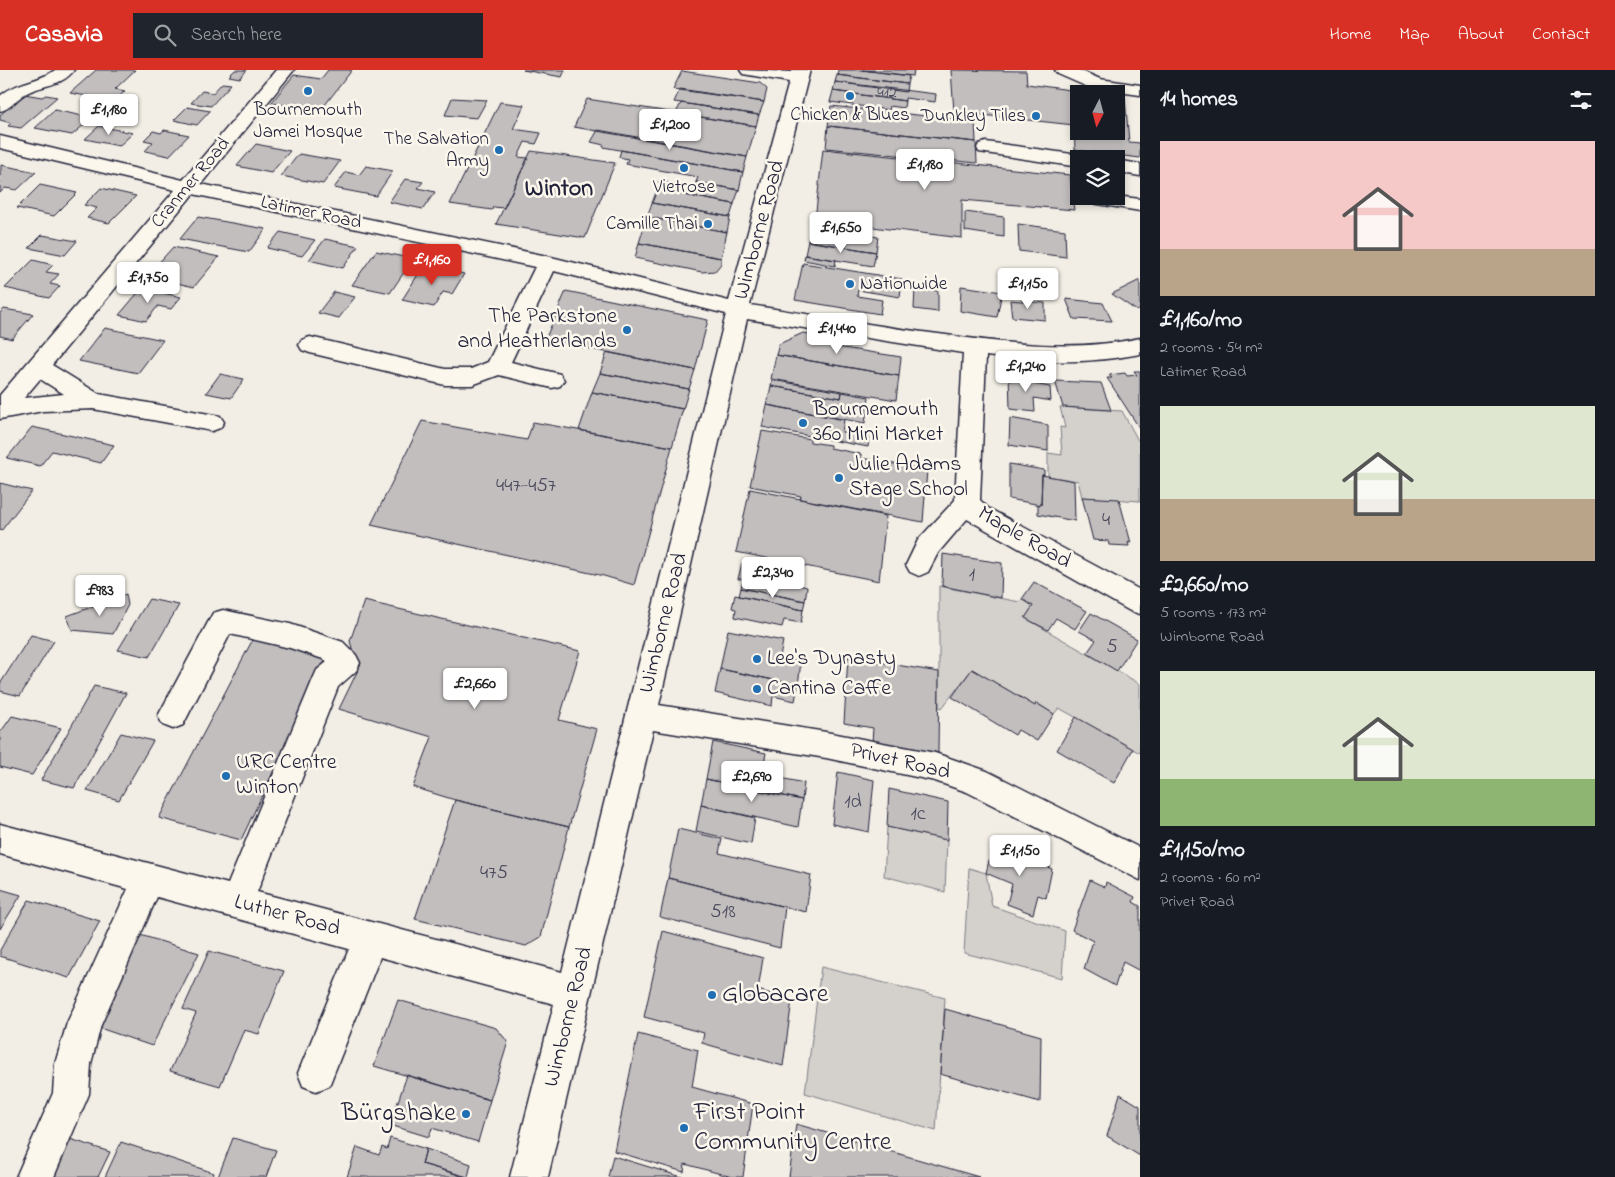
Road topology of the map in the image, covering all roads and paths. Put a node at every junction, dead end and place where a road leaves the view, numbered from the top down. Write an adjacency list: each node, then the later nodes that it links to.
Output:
1 (65, 70): 7 (street)
2 (284, 70): 13 (street, Cranmer Road)
3 (748, 70): 5 (street)
4 (1064, 70): 6 (street)
5 (800, 74): 17 (street, Wimborne Road)
6 (1140, 90)
7 (0, 106)
8 (0, 142): 13 (street, Latimer Road)
9 (986, 148): 10 (street)
10 (1070, 160)
11 (1125, 168): 12 (street)
12 (1140, 170)
13 (188, 187): 16 (street, Latimer Road); 21 (street, Cranmer Road)
14 (1125, 203): 15 (street)
15 (1140, 205)
16 (547, 263): 17 (street, Latimer Road); 22 (street)
17 (738, 310): 20 (street, Latimer Road); 30 (street, Wimborne Road)
18 (310, 345): 22 (street)
19 (1140, 346): 20 (street, Latimer Road)
20 (975, 347): 27 (street, Maple Road)
21 (38, 367): 24 (street); 25 (street, Cranmer Road)
22 (497, 367): 23 (street)
23 (552, 380)
24 (93, 401): 25 (street); 26 (street)
25 (0, 411)
26 (212, 422)
27 (967, 504): 28 (street); 29 (street, Maple Road)
28 (920, 565)
29 (1140, 603)
30 (642, 715): 33 (street, Privet Road); 37 (street, Wimborne Road)
31 (173, 716): 35 (street)
32 (0, 839): 34 (street, Luther Road)
33 (1140, 865)
34 (150, 879): 35 (street, Luther Road); 39 (street)
35 (237, 902): 36 (street, Luther Road)
36 (370, 939): 37 (street, Luther Road); 38 (street)
37 (575, 992): 40 (street, Wimborne Road)
38 (316, 1073)
39 (35, 1177)
40 (529, 1177)

